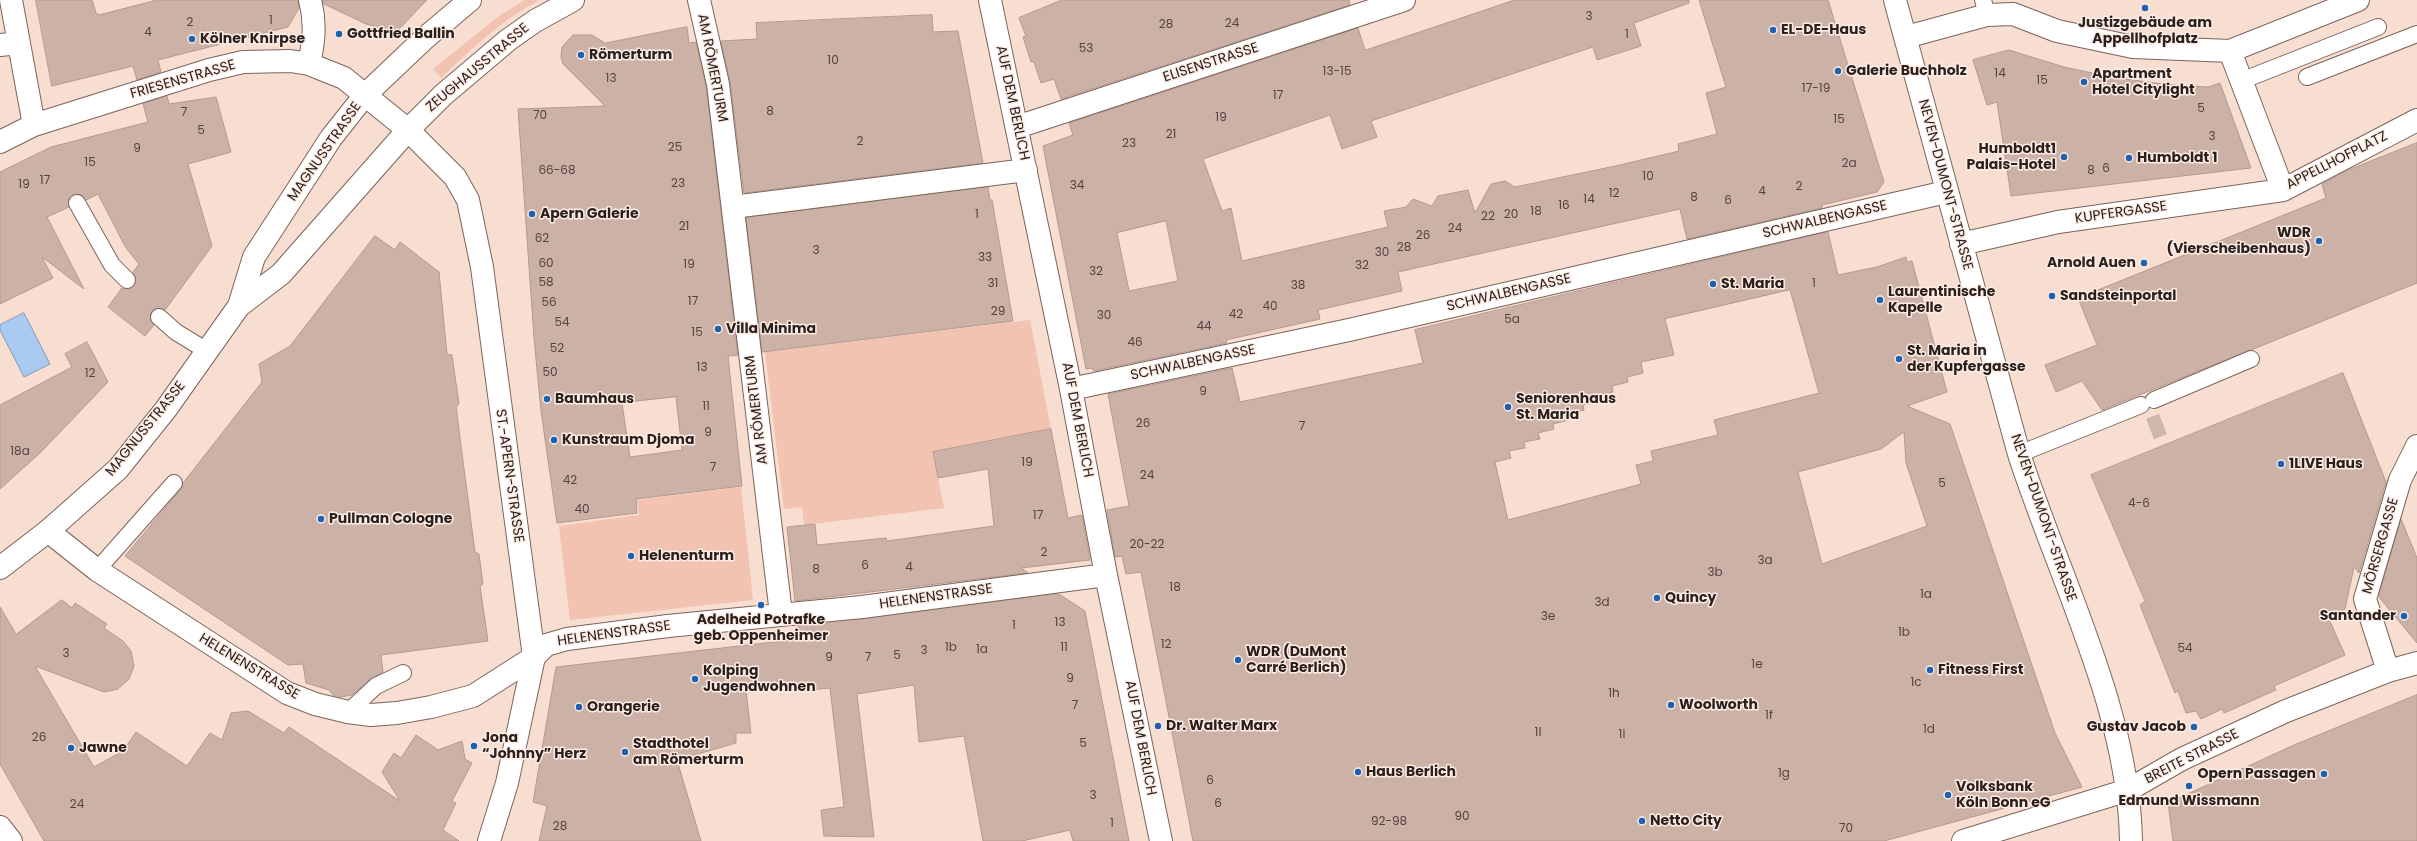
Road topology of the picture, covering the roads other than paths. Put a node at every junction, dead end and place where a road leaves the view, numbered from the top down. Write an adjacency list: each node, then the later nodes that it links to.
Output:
1 (11, 0): 14 (street)
2 (310, 0): 16 (street)
3 (470, 0): 19 (street)
4 (573, 0): 23 (street, ZEUGHAUSSTRASSE)
5 (699, 0): 29 (street, AM RÖMERTURM)
6 (990, 0): 22 (street, AUF DEM BERLICH)
7 (1404, 0): 22 (street, ELISENSTRASSE)
8 (1895, 0): 13 (street)
9 (2358, 0): 15 (street)
10 (1985, 7): 13 (street); 15 (street)
11 (2378, 26): 18 (lane)
12 (2417, 34): 17 (lane)
13 (1906, 37): 27 (street, NEVEN-DUMONT-STRASSE)
14 (10, 44): 21 (street)
15 (2230, 51): 18 (street, APPELLHOFPLATZ)
16 (309, 64): 19 (street, FRIESENSTRASSE); 21 (street, FRIESENSTRASSE)
17 (2308, 77)
18 (2241, 81): 26 (street, APPELLHOFPLATZ)
19 (365, 95): 23 (street, MAGNUSSTRASSE); 32 (street, MAGNUSSTRASSE)
20 (2417, 120): 26 (street, APPELLHOFPLATZ)
21 (34, 125): 24 (street, FRIESENSTRASSE)
22 (1017, 127): 25 (street, AUF DEM BERLICH)
23 (408, 130): 32 (street, MAGNUSSTRASSE); 45 (street, ST.-APERN-STRASSE)
24 (0, 142)
25 (1026, 170): 29 (street); 36 (street, AUF DEM BERLICH)
26 (2282, 190): 30 (street, KUPFERGASSE)
27 (1946, 192): 30 (street, NEVEN-DUMONT-STRASSE); 36 (street, SCHWALBENGASSE)
28 (77, 203): 31 (lane)
29 (733, 207): 44 (street, AM RÖMERTURM)
30 (1961, 244): 38 (street, NEVEN-DUMONT-STRASSE)
31 (127, 280)
32 (240, 306): 34 (street, MAGNUSSTRASSE)
33 (160, 317): 34 (lane)
34 (207, 350): 40 (street, MAGNUSSTRASSE)
35 (2251, 359): 38 (lane)
36 (1071, 389): 43 (street, AUF DEM BERLICH)
37 (2417, 446): 47 (street, MÖRSERGASSE)
38 (2019, 454): 50 (street, NEVEN-DUMONT-STRASSE)
39 (174, 483): 42 (lane)
40 (48, 531): 41 (street, MAGNUSSTRASSE); 42 (street, HELENENSTRASSE)
41 (0, 568)
42 (97, 570): 49 (street, HELENENSTRASSE)
43 (1106, 575): 44 (street, HELENENSTRASSE); 54 (street, AUF DEM BERLICH)
44 (781, 614): 45 (street, HELENENSTRASSE)
45 (534, 657): 49 (street, HELENENSTRASSE); 53 (street, ST.-APERN-STRASSE)
46 (2417, 663): 47 (street, BREITE STRASSE)
47 (2388, 671): 50 (street, BREITE STRASSE)
48 (403, 673): 49 (lane)
49 (348, 712)
50 (2128, 790): 55 (street, BREITE STRASSE); 56 (street, NEVEN-DUMONT-STRASSE)
51 (0, 827): 52 (street)
52 (11, 841)
53 (489, 841)
54 (1162, 841)
55 (1963, 841)
56 (2131, 841)

